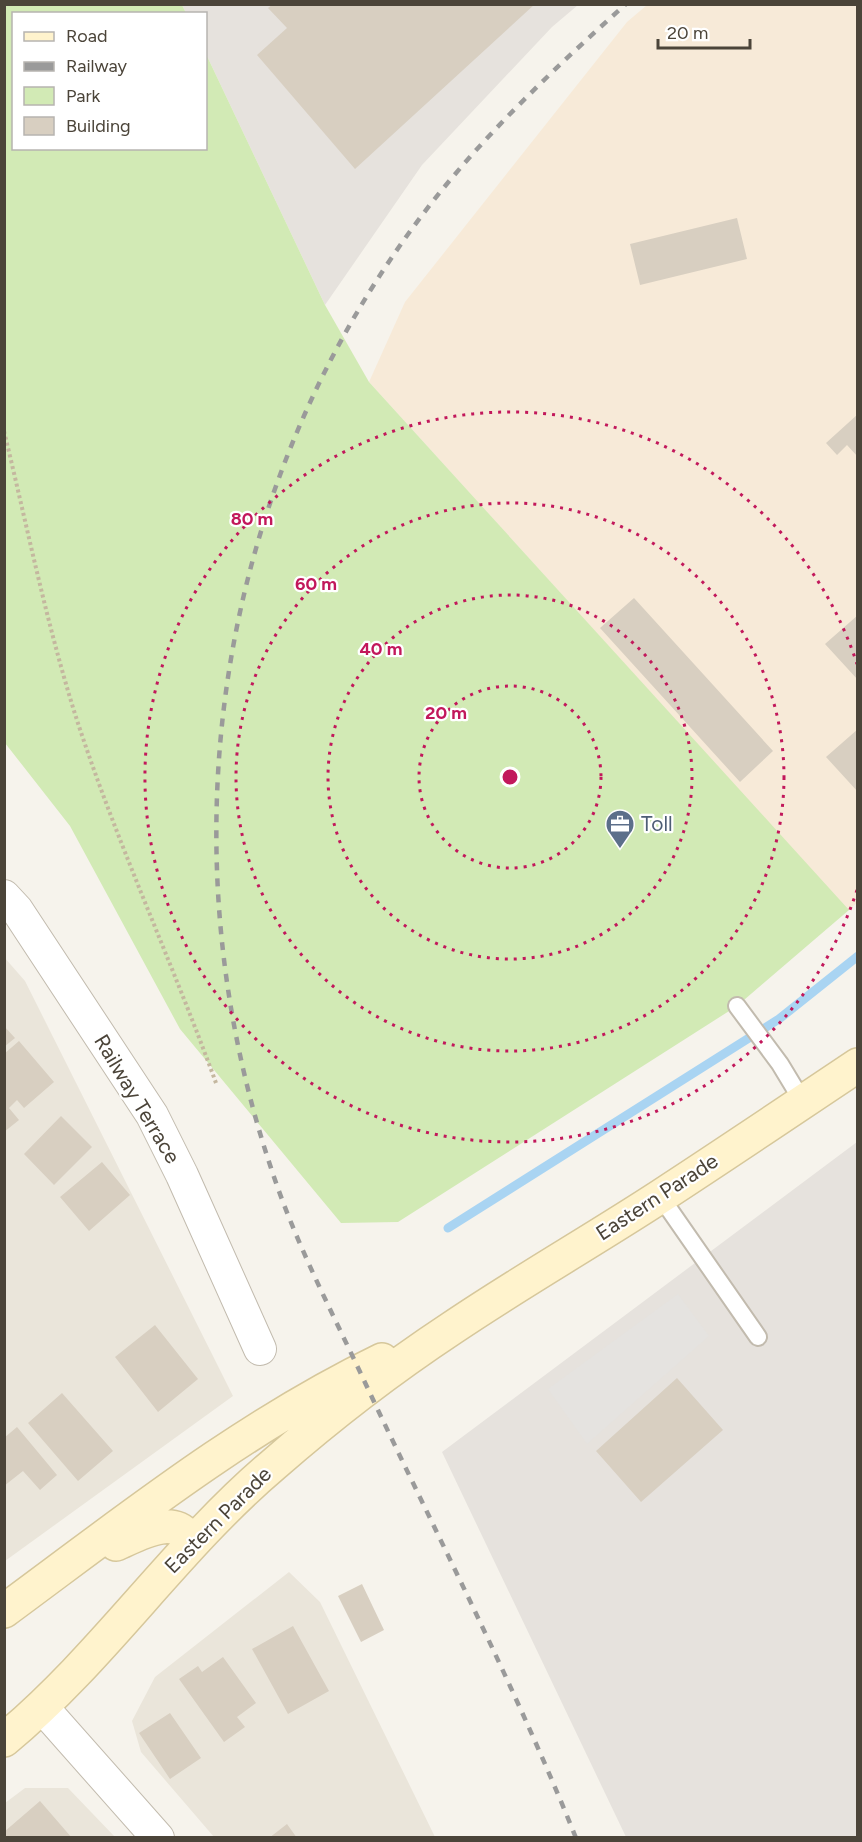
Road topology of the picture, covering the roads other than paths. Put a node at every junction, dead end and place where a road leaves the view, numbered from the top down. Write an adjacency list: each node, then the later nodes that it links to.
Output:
1 (4, 896): 8 (street, Railway Terrace)
2 (737, 1006): 4 (lane)
3 (858, 1065): 4 (main road, Eastern Parade)
4 (803, 1102): 5 (main road, Eastern Parade)
5 (660, 1196): 6 (main road, Eastern Parade); 7 (lane)
6 (454, 1326): 9 (main road, Eastern Parade); 10 (main road, Eastern Parade)
7 (758, 1337)
8 (260, 1349)
9 (190, 1542): 10 (main road); 12 (main road, Eastern Parade)
10 (70, 1563): 11 (main road, Eastern Parade)
11 (4, 1611)
12 (42, 1707): 13 (main road, Eastern Parade); 14 (street)
13 (4, 1740)
14 (158, 1838)

